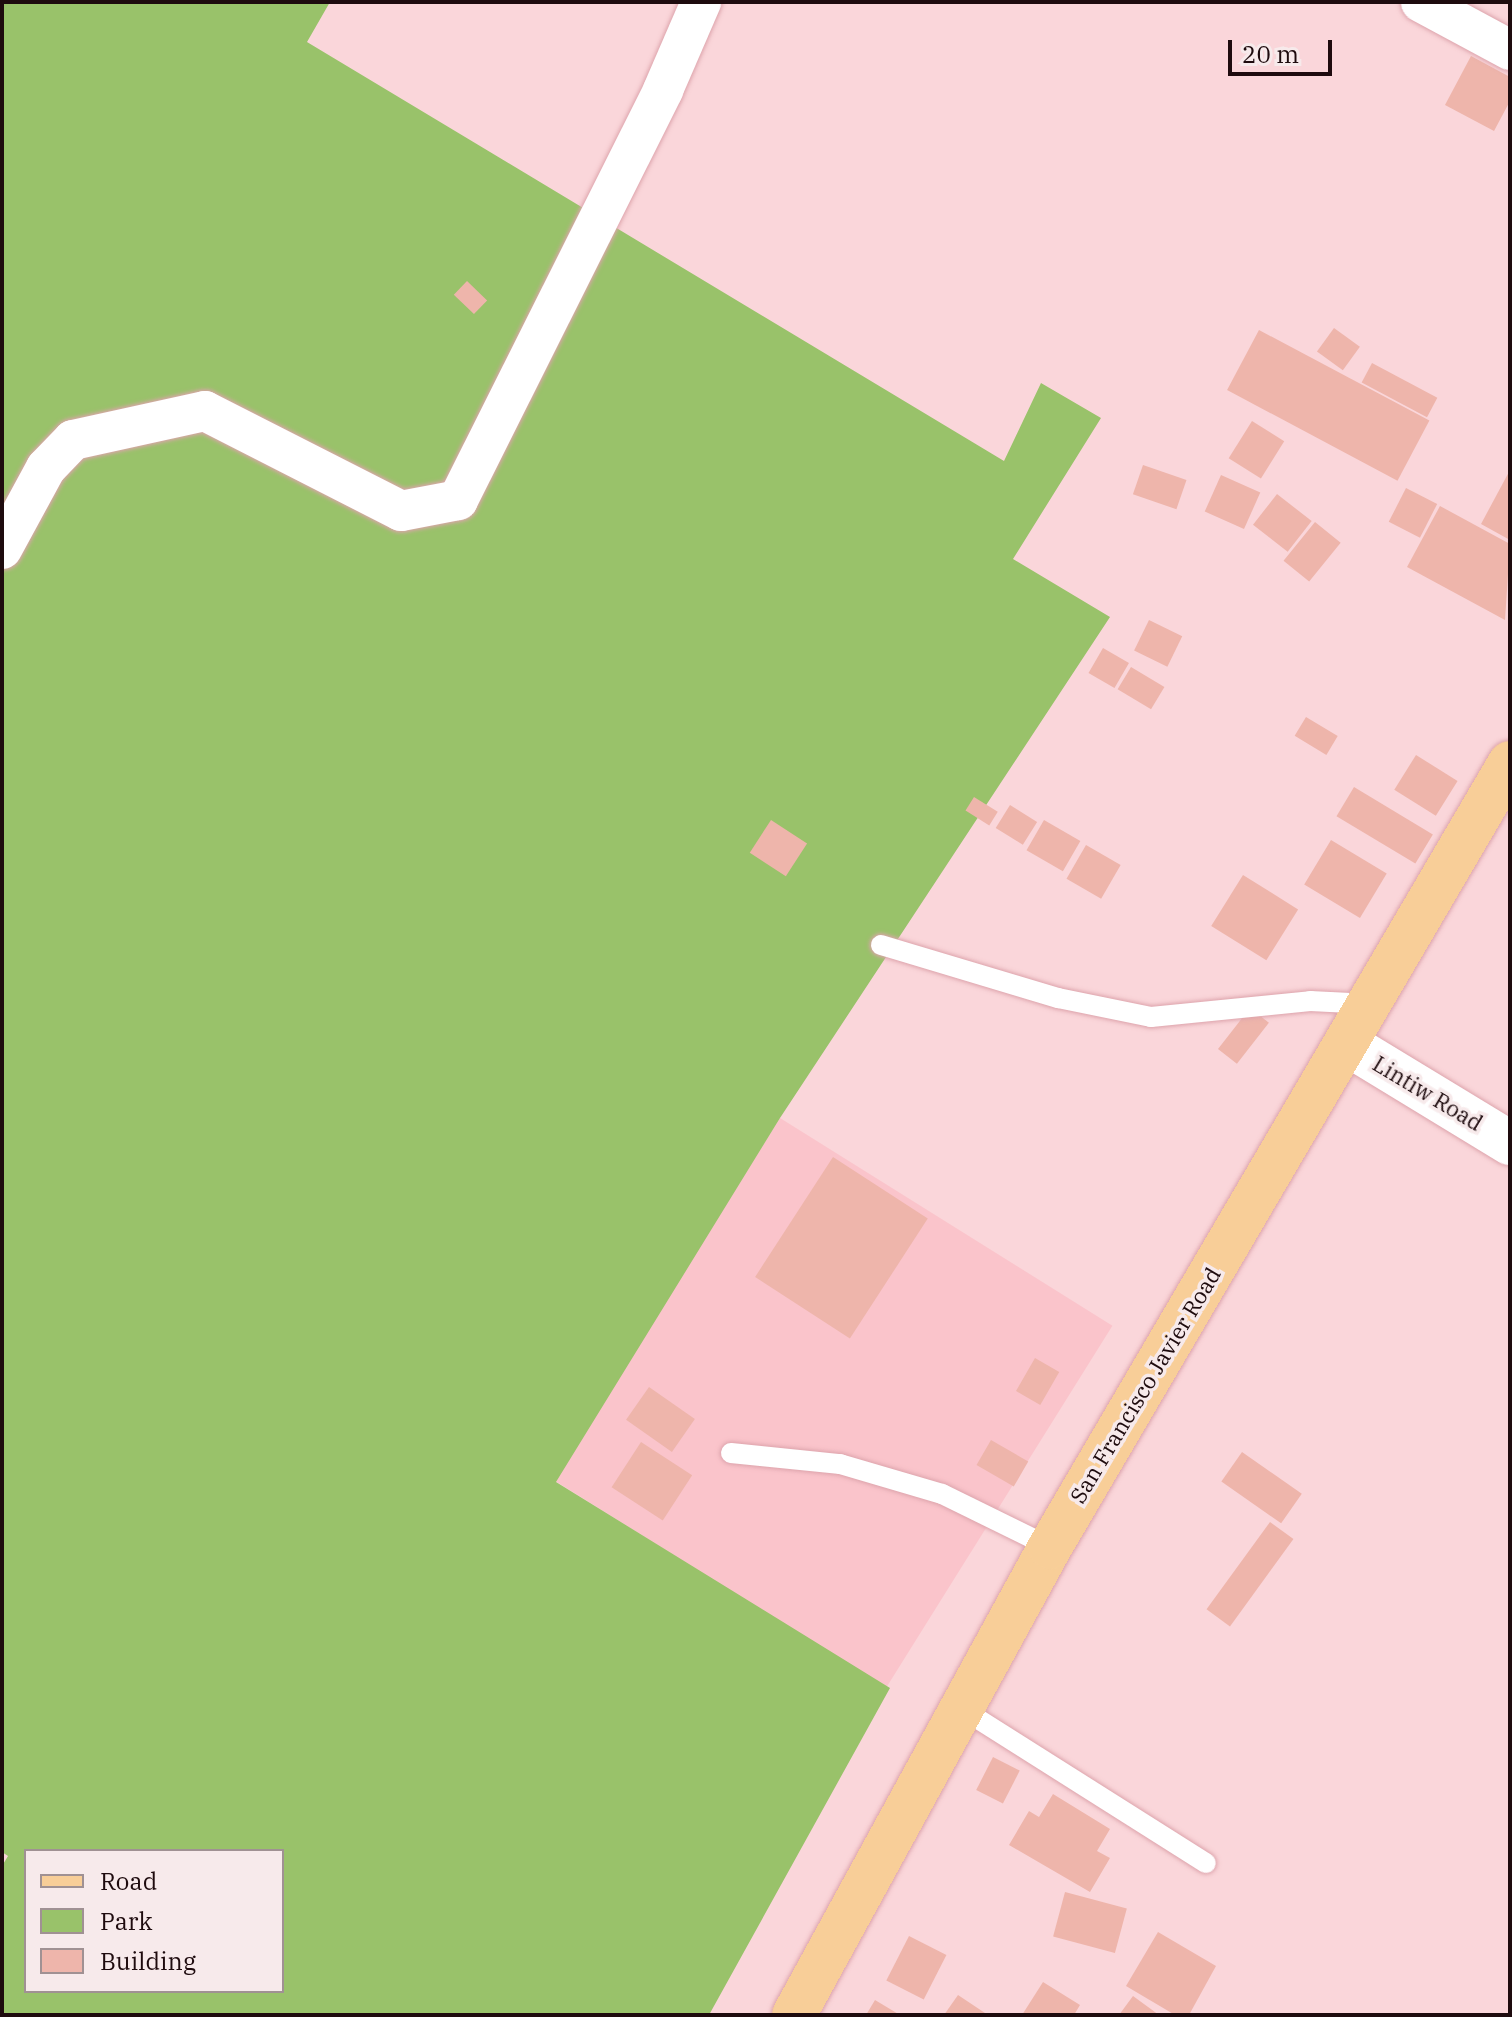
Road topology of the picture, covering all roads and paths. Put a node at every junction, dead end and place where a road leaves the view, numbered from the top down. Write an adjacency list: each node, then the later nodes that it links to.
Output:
1 (701, 2): 4 (street)
2 (1421, 2): 3 (street)
3 (1510, 50)
4 (2, 549)
5 (1510, 763): 7 (main road, San Francisco Javier Road)
6 (881, 945): 7 (lane)
7 (1371, 1004): 8 (main road, San Francisco Javier Road)
8 (1347, 1044): 9 (street, Lintiw Road); 11 (main road, San Francisco Javier Road)
9 (1510, 1143)
10 (731, 1453): 11 (lane)
11 (1050, 1547): 12 (main road, San Francisco Javier Road)
12 (959, 1707): 13 (lane); 14 (main road, San Francisco Javier Road)
13 (1206, 1863)
14 (794, 2015)

